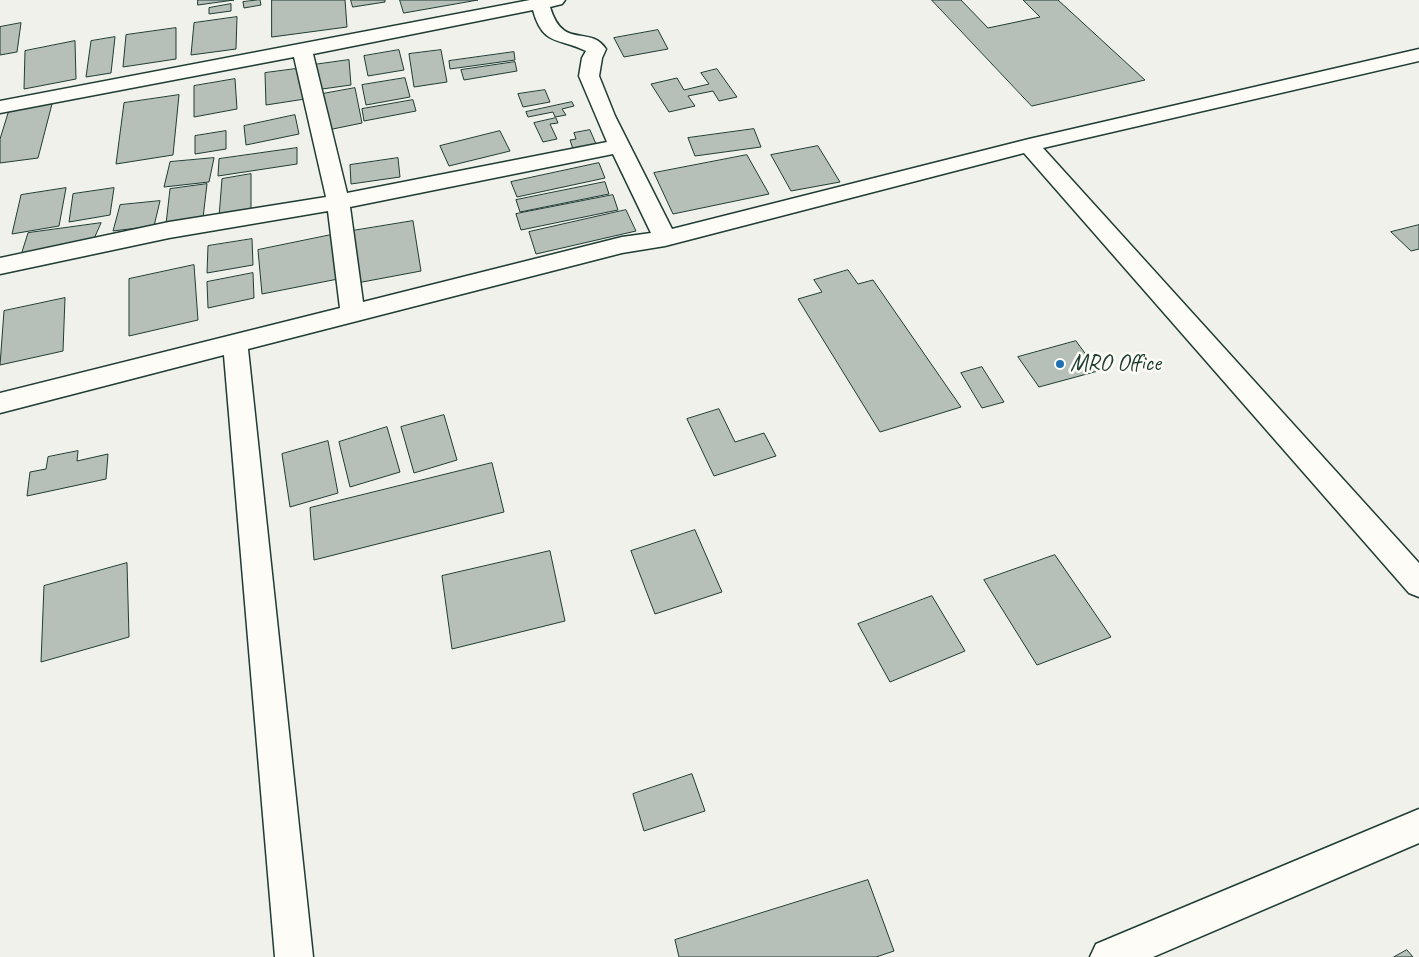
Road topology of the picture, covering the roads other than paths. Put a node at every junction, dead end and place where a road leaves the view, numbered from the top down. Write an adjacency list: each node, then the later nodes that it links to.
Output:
1 (548, 2): 2 (street); 6 (street)
2 (302, 49): 4 (street); 7 (street)
3 (1419, 55): 5 (street)
4 (0, 108)
5 (1029, 145): 8 (street); 13 (street)
6 (619, 146): 7 (street); 8 (street)
7 (338, 202): 9 (street); 10 (street)
8 (665, 238): 10 (street)
9 (0, 266)
10 (353, 313): 11 (street)
11 (235, 342): 12 (street); 15 (street)
12 (0, 403)
13 (1419, 584)
14 (1419, 826): 16 (street)
15 (294, 957)
16 (1109, 957)

